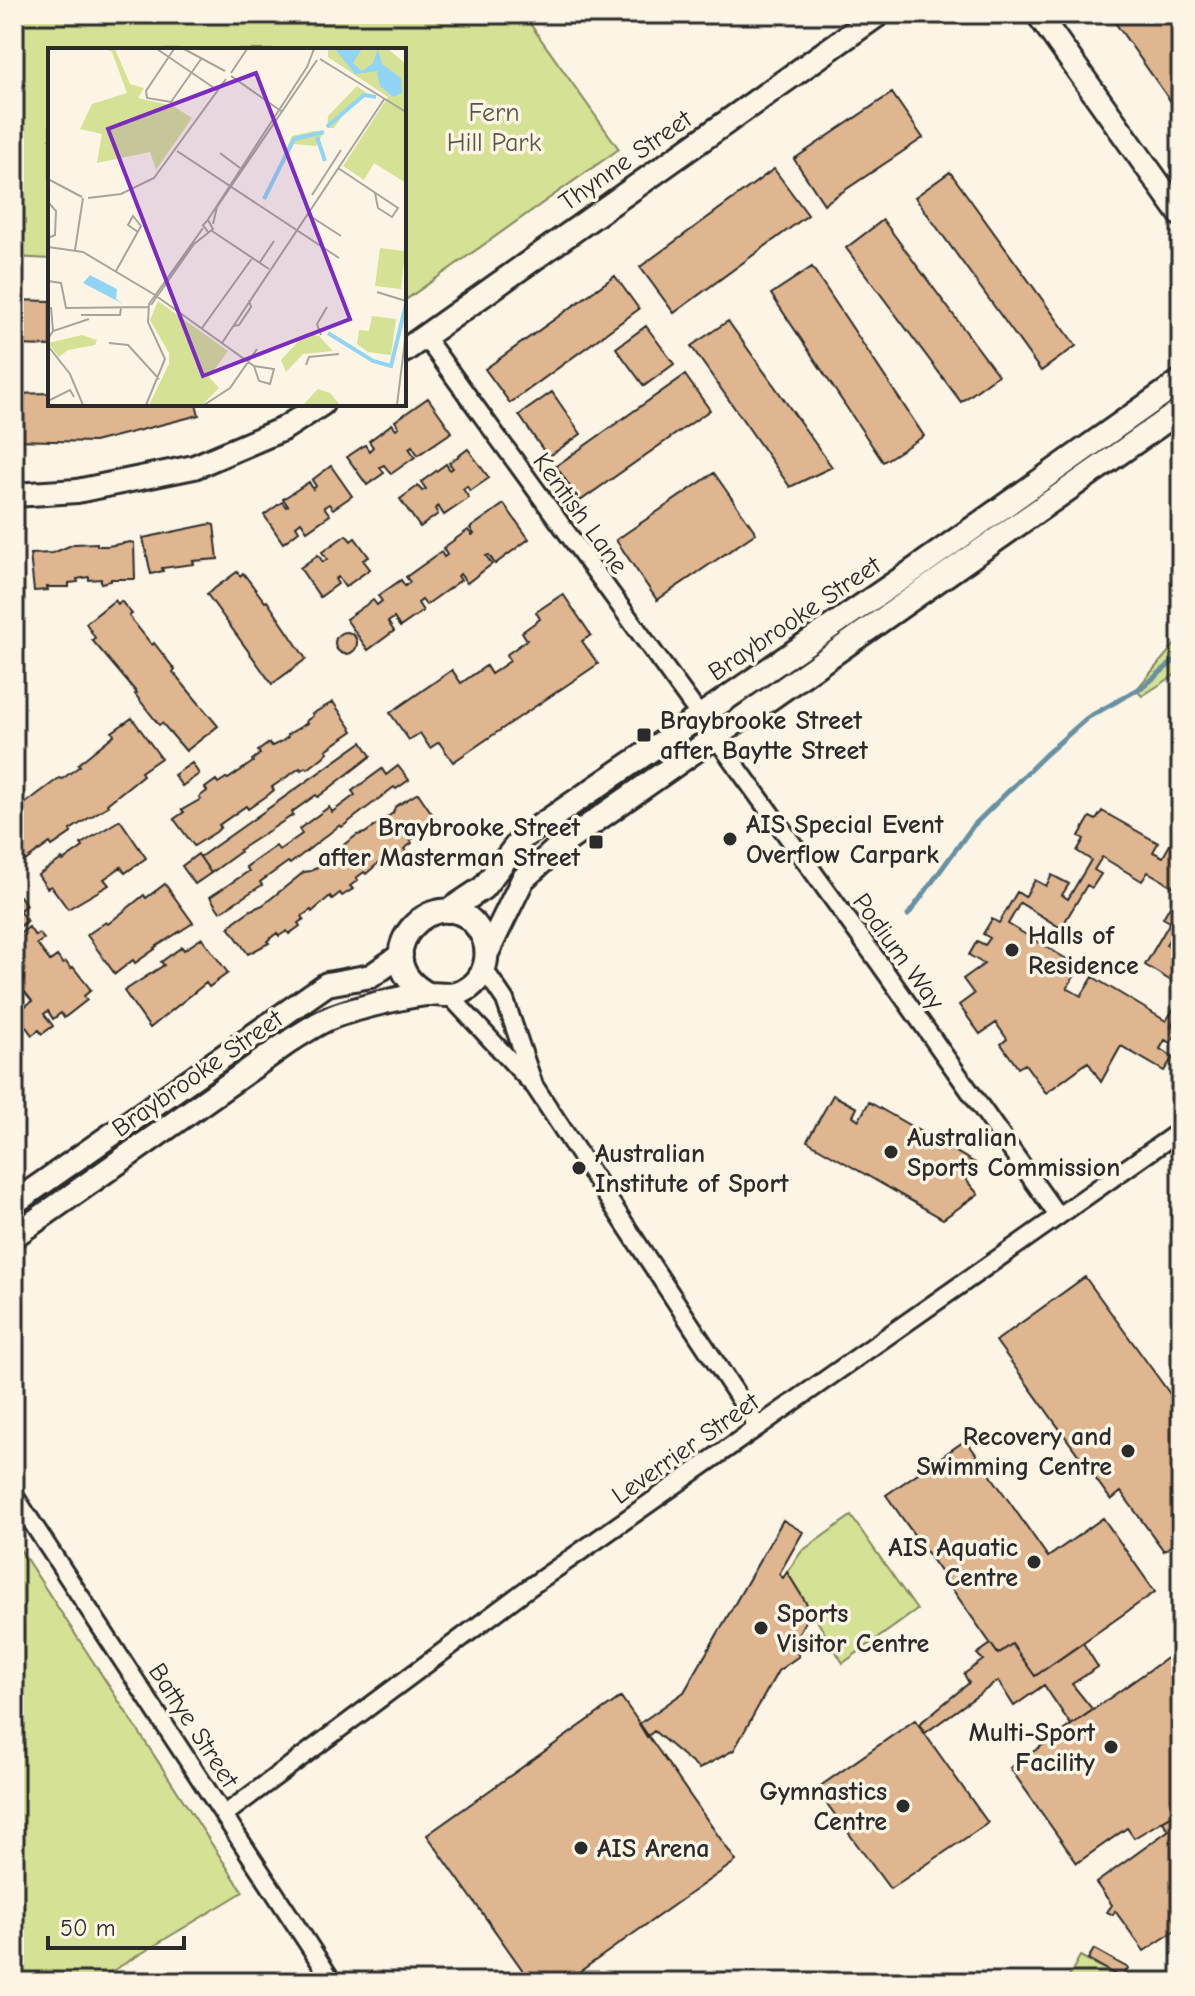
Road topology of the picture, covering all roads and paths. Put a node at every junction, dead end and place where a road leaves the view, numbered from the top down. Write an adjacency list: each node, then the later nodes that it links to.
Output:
1 (1038, 14): 3 (street)
2 (876, 15): 4 (street, Thynne Street)
3 (1181, 215)
4 (425, 337): 5 (street, Thynne Street); 10 (street, Kentish Lane)
5 (406, 350)
6 (1181, 381): 10 (street, Braybrooke Street)
7 (319, 406): 9 (street)
8 (1181, 410): 11 (street, Braybrooke Street)
9 (14, 495)
10 (698, 717): 11 (street, Podium Way); 12 (street, Braybrooke Street)
11 (714, 738): 14 (street, Braybrooke Street); 21 (street, Podium Way)
12 (448, 911): 13 (street); 14 (street)
13 (401, 955): 15 (street); 16 (street, Braybrooke Street)
14 (485, 961): 15 (street); 18 (street)
15 (439, 995): 17 (street, Braybrooke Street); 18 (street)
16 (279, 1017): 17 (street); 20 (street, Braybrooke Street)
17 (293, 1039): 22 (street, Braybrooke Street)
18 (535, 1087): 23 (street)
19 (1181, 1130): 21 (street, Leverrier Street)
20 (14, 1203)
21 (1058, 1216): 23 (street, Leverrier Street)
22 (14, 1236)
23 (758, 1427): 25 (street, Leverrier Street)
24 (14, 1495): 25 (street, Battye Street)
25 (224, 1815): 26 (street, Battye Street)
26 (333, 1982)

